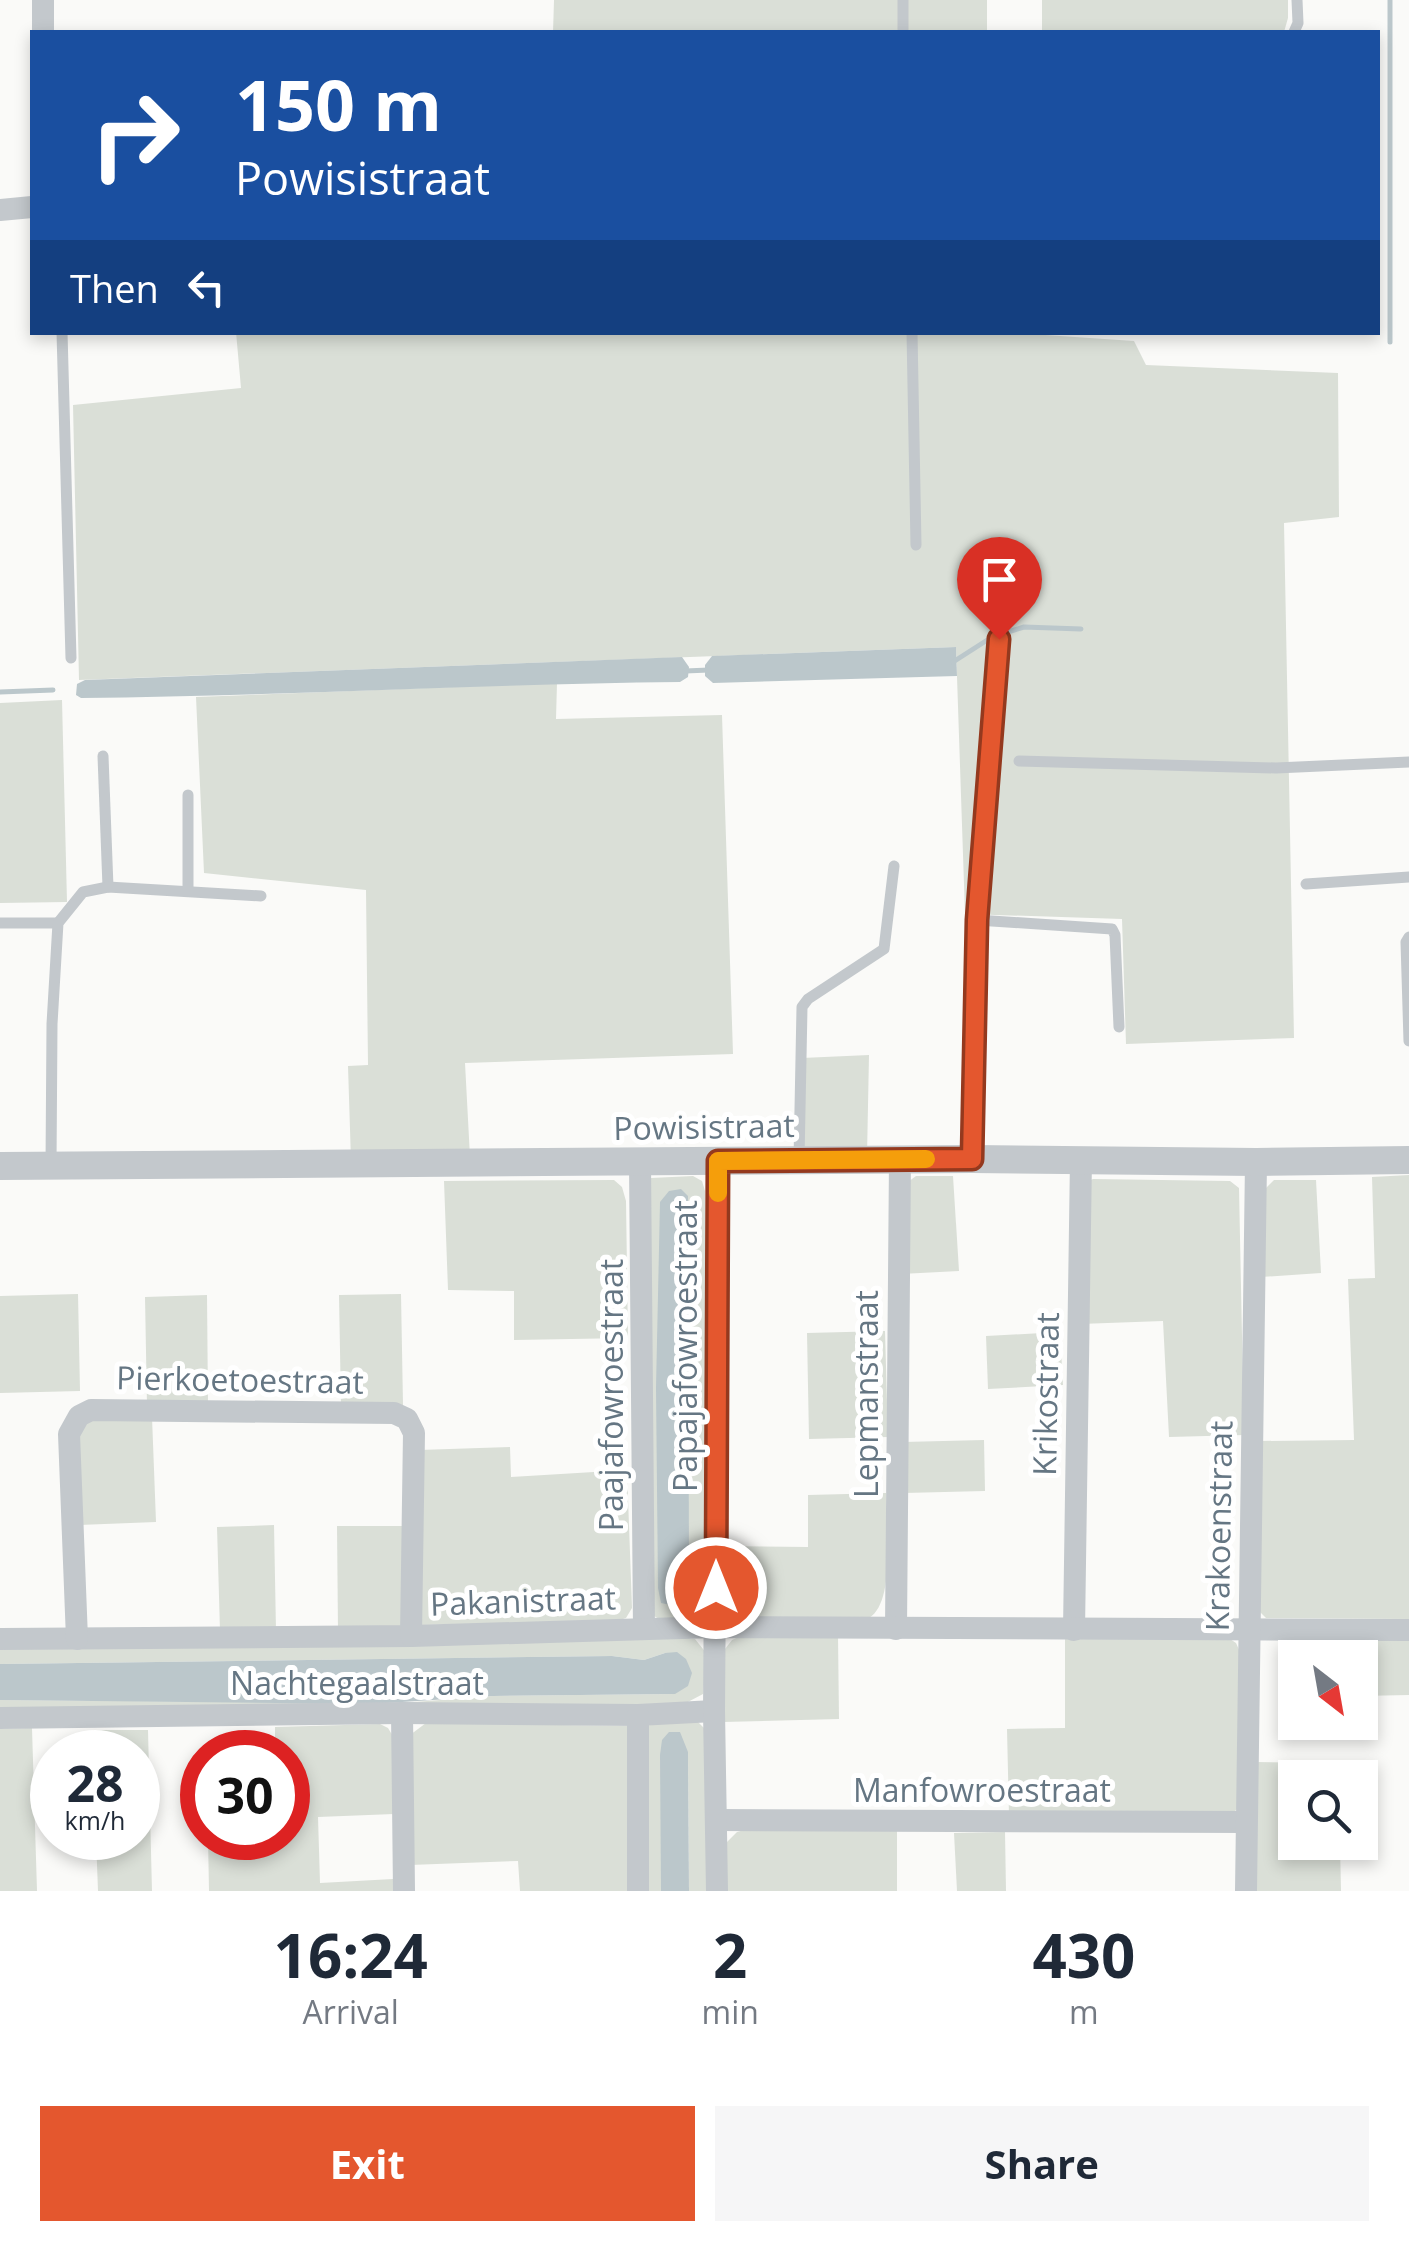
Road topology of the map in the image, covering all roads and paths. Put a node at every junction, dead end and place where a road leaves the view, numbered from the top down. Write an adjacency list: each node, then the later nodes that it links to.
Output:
1 (43, 0): 4 (street)
2 (902, 0): 5 (lane)
3 (1297, 0): 6 (lane)
4 (43, 30)
5 (903, 30)
6 (1295, 30)
7 (30, 207): 8 (street)
8 (0, 210)
9 (62, 335): 13 (lane)
10 (912, 335): 11 (lane)
11 (916, 545)
12 (999, 639): 24 (lane)
13 (71, 658)
14 (103, 756): 21 (lane)
15 (1019, 761): 16 (lane)
16 (1409, 762)
17 (188, 795): 22 (lane)
18 (894, 866): 34 (lane)
19 (1409, 877): 20 (lane)
20 (1306, 884)
21 (108, 887): 22 (lane); 25 (lane)
22 (188, 890): 23 (lane)
23 (261, 896)
24 (977, 920): 29 (lane); 32 (lane)
25 (58, 922): 26 (lane); 40 (lane)
26 (0, 923)
27 (1409, 936): 28 (lane)
28 (1408, 1008): 30 (lane)
29 (1119, 1027)
30 (1409, 1041)
31 (900, 1159): 32 (street, Powisistraat); 34 (street, Powisistraat); 44 (street, Lepmanstraat)
32 (972, 1159): 33 (street, Powisistraat)
33 (1081, 1159): 38 (street, Powisistraat); 45 (street, Krikostraat)
34 (799, 1160): 36 (street, Powisistraat)
35 (1409, 1160): 38 (street, Powisistraat)
36 (718, 1161): 37 (street, Powisistraat); 41 (street, Papajafowroestraat)
37 (640, 1162): 40 (street, Powisistraat); 43 (street, Paajafowroestraat)
38 (1256, 1162): 42 (street, Krakoenstraat)
39 (0, 1166): 40 (street, Powisistraat)
40 (52, 1166)
41 (716, 1628): 43 (street, Pakanistraat); 44 (street, Pakanistraat); 50 (street, Papajafowroestraat)
42 (1248, 1628): 45 (street, Pakanistraat); 46 (street, Pakanistraat); 55 (street, Krakoenstraat)
43 (644, 1629): 47 (street, Pakanistraat)
44 (896, 1629): 45 (street, Pakanistraat)
45 (1074, 1630)
46 (1409, 1630)
47 (411, 1636): 49 (street, Pakanistraat); 49 (street, Pierkoetoestraat)
48 (0, 1639): 49 (street, Pakanistraat)
49 (77, 1639)
50 (714, 1711): 52 (street, Nachtegaalstraat); 54 (street, Papajafowroestraat)
51 (402, 1713): 52 (street, Nachtegaalstraat); 53 (street, Nachtegaalstraat); 56 (street)
52 (638, 1715): 57 (street)
53 (0, 1718)
54 (717, 1820): 55 (street, Manfowroestraat); 58 (street, Papajafowroestraat)
55 (1246, 1822): 59 (street, Krakoenstraat)
56 (404, 1891)
57 (638, 1891)
58 (717, 1891)
59 (1246, 1891)

